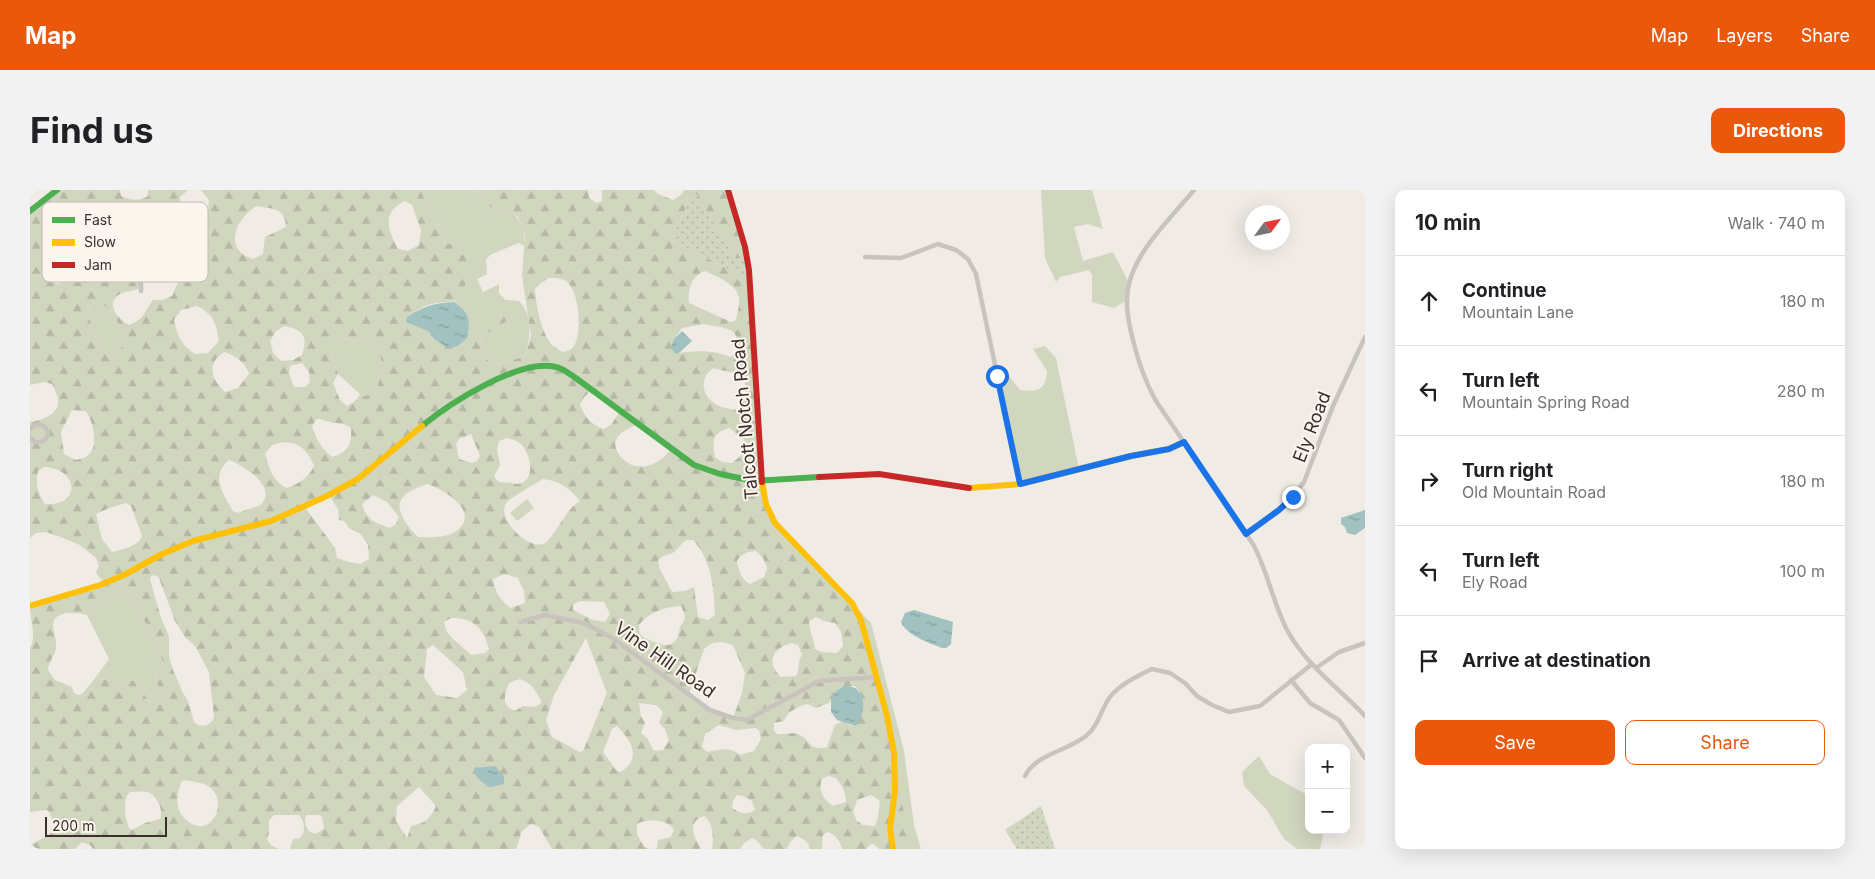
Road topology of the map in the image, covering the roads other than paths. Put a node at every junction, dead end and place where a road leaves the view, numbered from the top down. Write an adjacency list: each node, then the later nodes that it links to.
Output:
1 (57, 190): 4 (main road)
2 (728, 190): 14 (main road, Talcott Notch Road)
3 (1194, 190): 13 (street)
4 (46, 199): 5 (street); 6 (main road)
5 (49, 202)
6 (30, 211)
7 (865, 257): 15 (street)
8 (140, 282): 9 (street)
9 (141, 291)
10 (1365, 337): 16 (street, Ely Road)
11 (30, 429): 12 (street)
12 (30, 437)
13 (1184, 442): 15 (main road); 16 (street)
14 (762, 481): 15 (main road); 17 (main road); 22 (main road, Talcott Notch Road)
15 (1020, 484)
16 (1246, 534): 20 (street)
17 (30, 606)
18 (520, 622): 22 (street, Vine Hill Road)
19 (1365, 643): 21 (street)
20 (1312, 664): 21 (street); 23 (street)
21 (1316, 668): 24 (street)
22 (876, 677): 27 (main road, Talcott Notch Road)
23 (1292, 680): 25 (street); 26 (street)
24 (1365, 716)
25 (1365, 758)
26 (1025, 776)
27 (893, 849)

